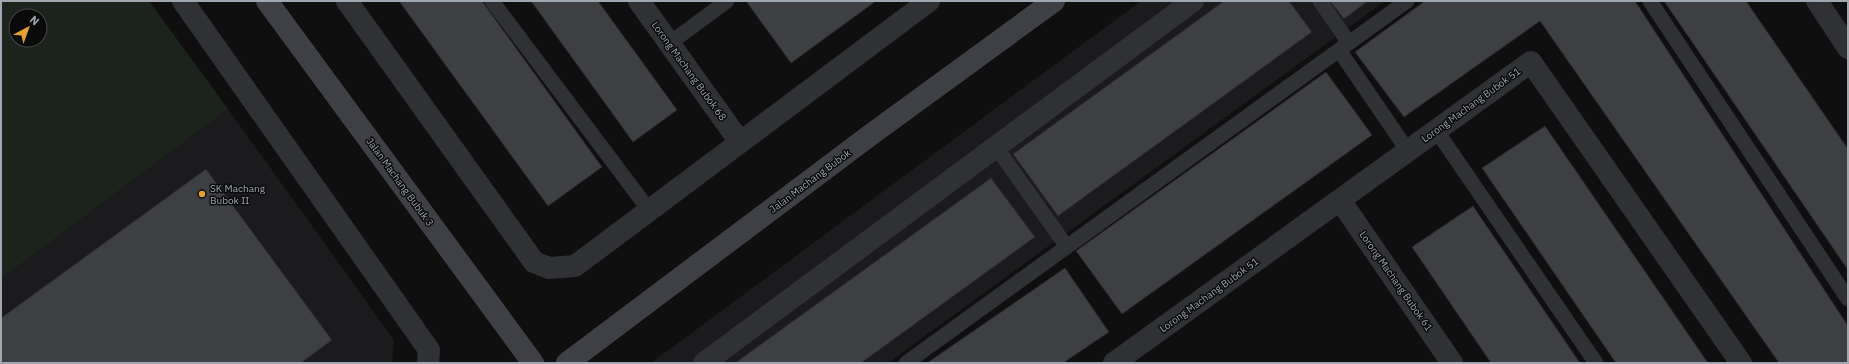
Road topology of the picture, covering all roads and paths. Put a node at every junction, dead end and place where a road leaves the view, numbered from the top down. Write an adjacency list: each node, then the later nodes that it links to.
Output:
1 (183, 1): 25 (street)
2 (347, 1): 22 (street)
3 (492, 1): 22 (lane)
4 (638, 1): 14 (street, Lorong Machang Bubok 68)
5 (727, 1): 14 (lane)
6 (929, 1): 18 (street)
7 (1054, 1): 27 (main road, Jalan Machang Bubok)
8 (1194, 1): 19 (street)
9 (1320, 1): 15 (lane)
10 (1407, 1): 15 (lane)
11 (1650, 1): 24 (lane)
12 (1817, 1): 16 (street)
13 (271, 3): 26 (main road, Jalan Machang Bubuk 3)
14 (670, 43): 18 (street, Lorong Machang Bubok 68)
15 (1344, 46): 20 (lane); 23 (lane)
16 (1848, 48)
17 (1436, 130): 20 (street, Lorong Machang Bubok 51); 32 (lane); 33 (street, Lorong Machang Bubok 51)
18 (740, 142): 22 (street)
19 (996, 147): 23 (lane); 28 (street)
20 (1408, 151): 21 (street, Lorong Machang Bubok 51)
21 (1340, 200): 30 (street, Lorong Machang Bubok 51); 31 (street, Lorong Machang Bubok 61)
22 (649, 210)
23 (1067, 247): 29 (lane)
24 (1848, 299)
25 (428, 363)
26 (533, 363)
27 (567, 363)
28 (704, 363)
29 (906, 363)
30 (1114, 363)
31 (1452, 363)
32 (1596, 363)
33 (1741, 363)

